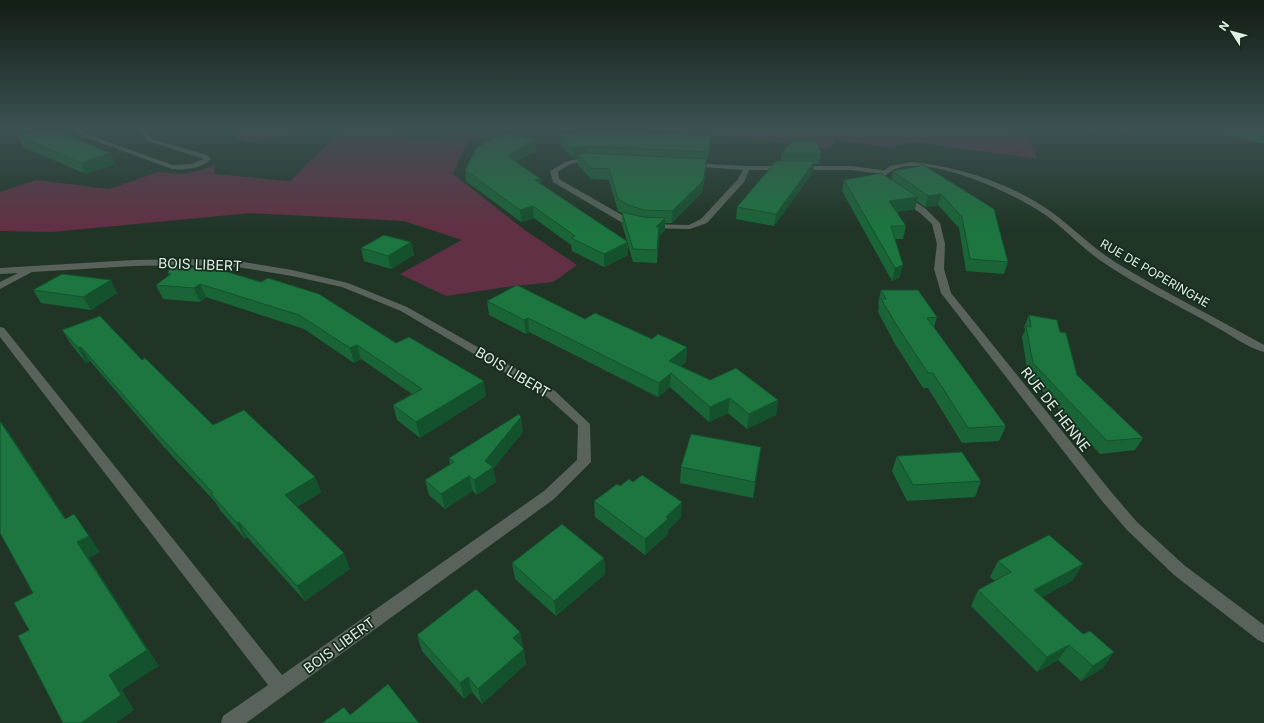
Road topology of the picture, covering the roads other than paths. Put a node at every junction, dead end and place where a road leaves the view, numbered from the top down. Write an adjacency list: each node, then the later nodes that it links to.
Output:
1 (158, 162): 2 (street)
2 (204, 162)
3 (571, 162): 5 (street)
4 (684, 165): 5 (street)
5 (748, 168): 6 (street)
6 (882, 172): 11 (street, RUE DE POPERINGHE); 12 (street, RUE DE HENNE)
7 (31, 270): 8 (street, BOIS LIBERT); 9 (street, BOIS LIBERT); 13 (street, BOIS LIBERT)
8 (0, 271)
9 (0, 286)
10 (0, 330): 13 (street)
11 (1264, 349)
12 (1264, 636)
13 (280, 687): 14 (street, BOIS LIBERT)
14 (230, 723)

